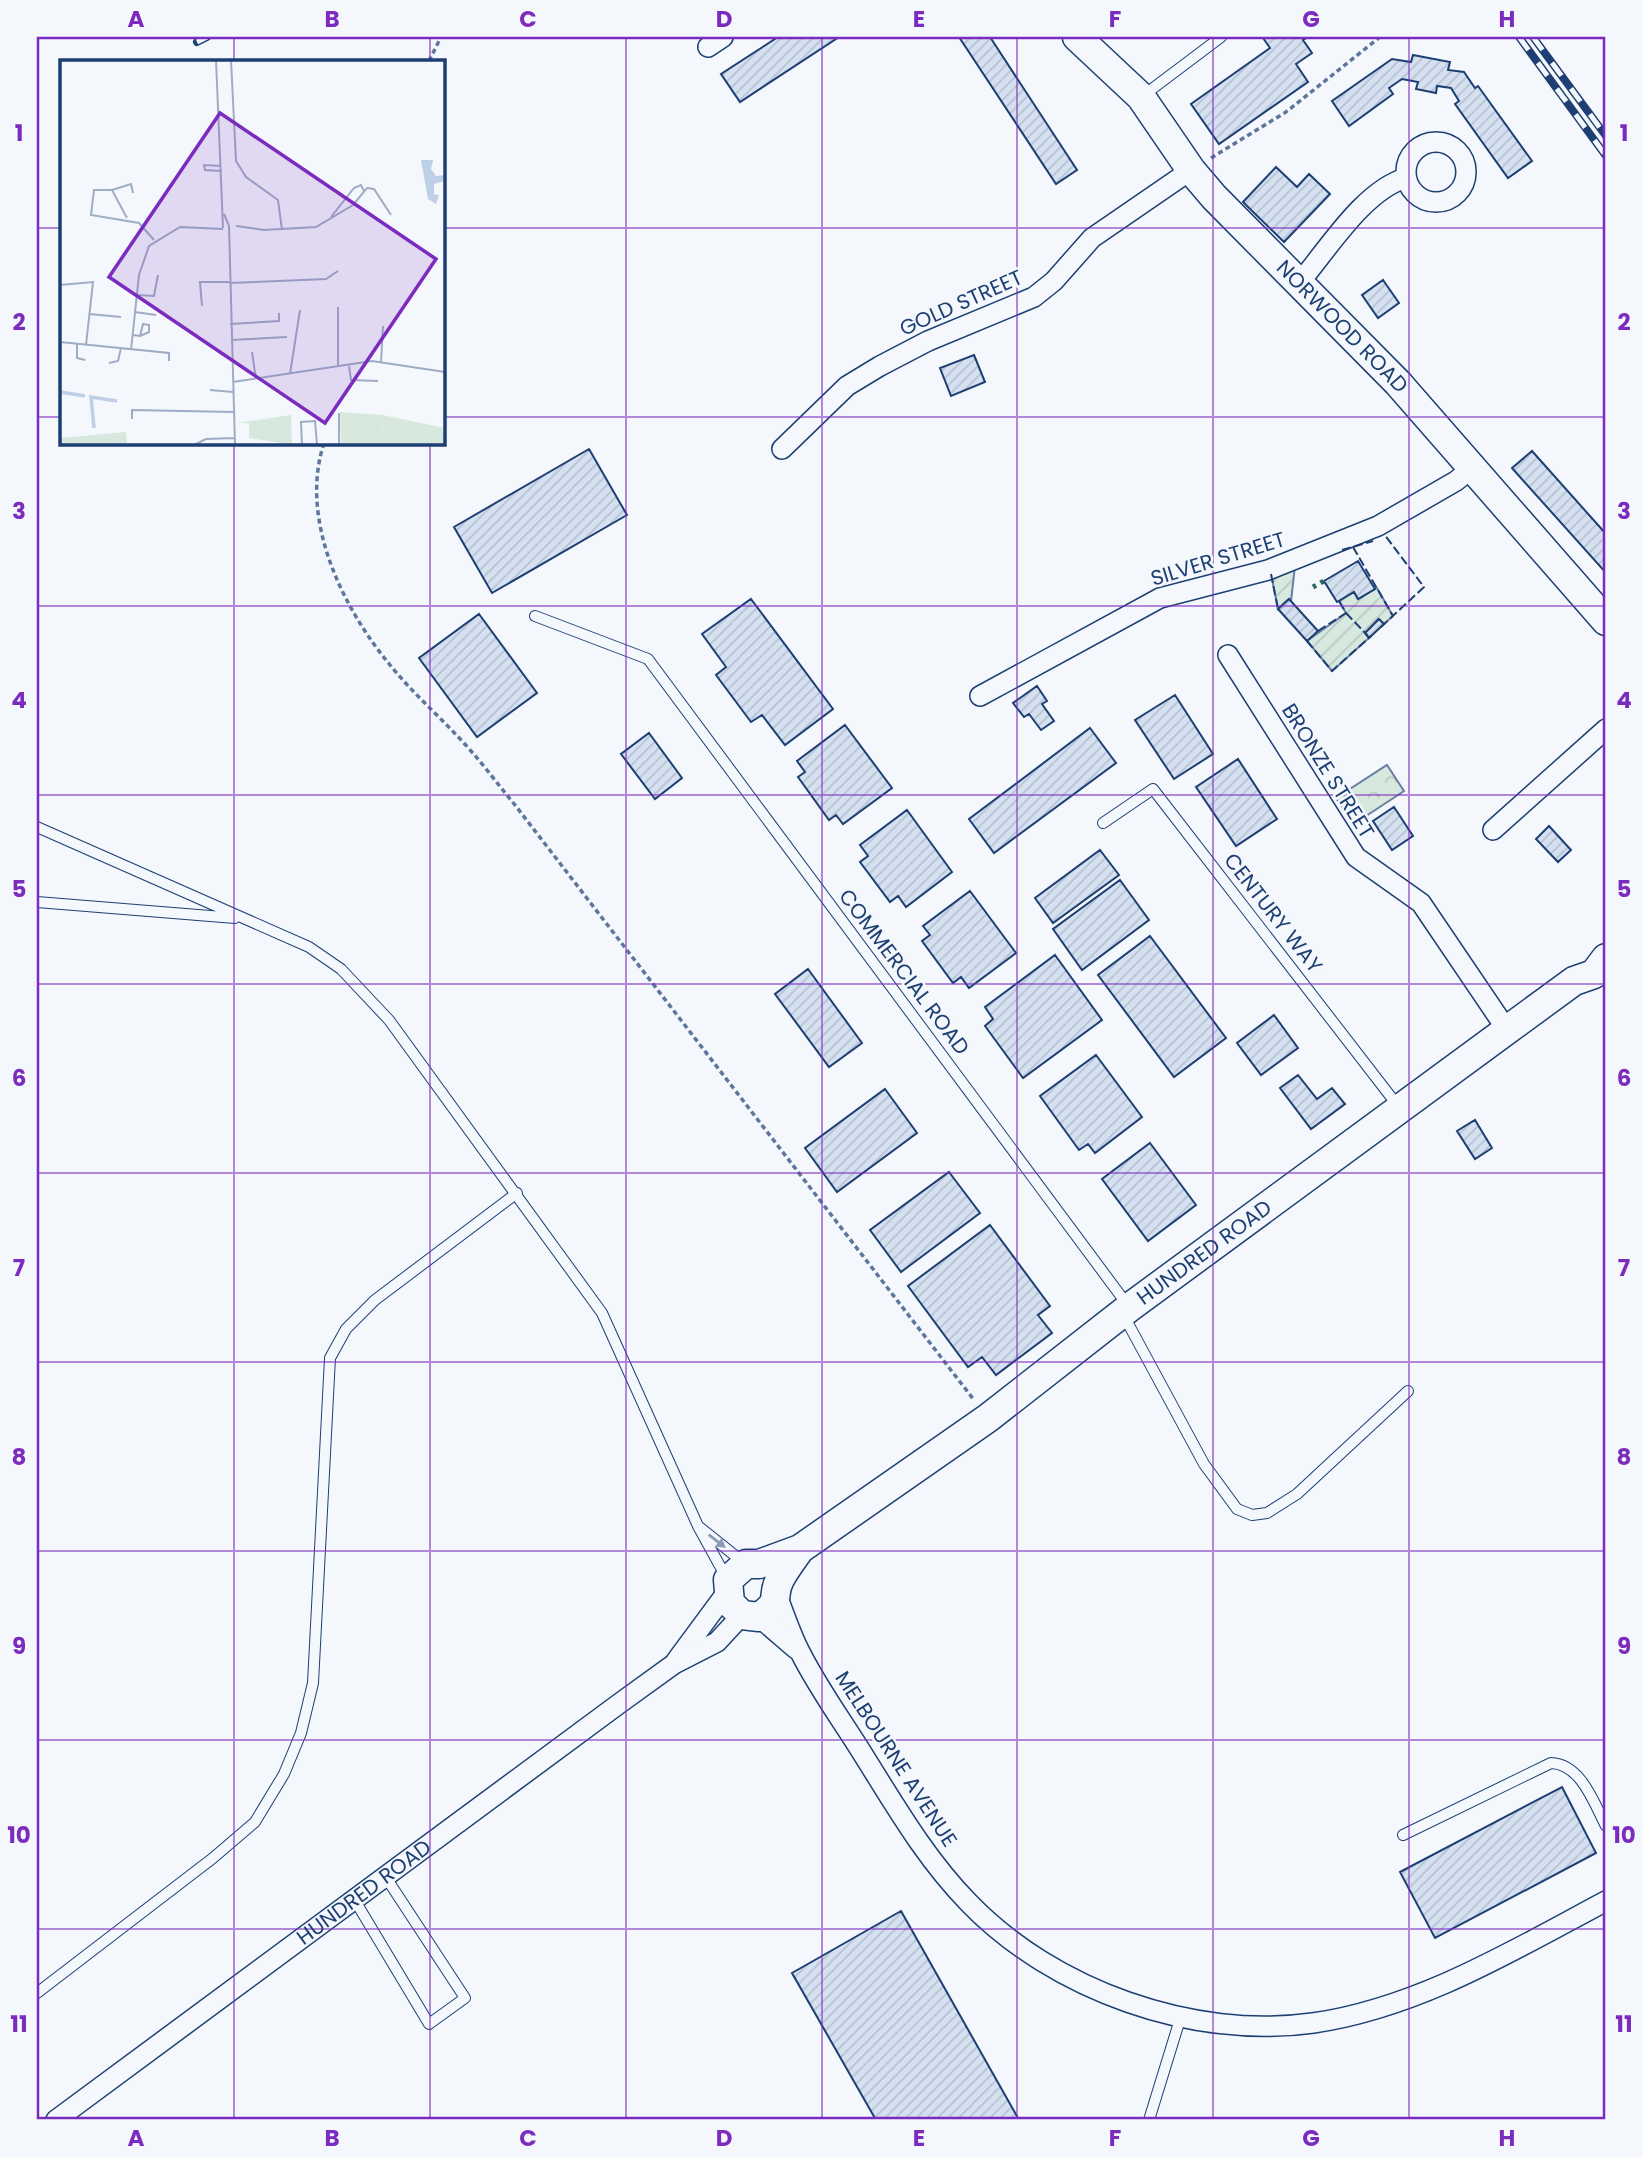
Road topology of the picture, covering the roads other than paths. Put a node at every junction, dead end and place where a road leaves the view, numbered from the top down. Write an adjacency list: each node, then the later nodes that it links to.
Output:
1 (1077, 37): 3 (street, NORWOOD ROAD)
2 (1221, 37): 3 (lane)
3 (1141, 97): 4 (street, NORWOOD ROAD)
4 (1191, 170): 6 (street, NORWOOD ROAD); 7 (street, GOLD STREET)
5 (1406, 178): 6 (street)
6 (1300, 282): 8 (street, NORWOOD ROAD)
7 (782, 449)
8 (1471, 469): 10 (street, NORWOOD ROAD); 12 (street, SILVER STREET)
9 (535, 616): 23 (lane, COMMERCIAL ROAD)
10 (1606, 621)
11 (1227, 655): 20 (street, BRONZE STREET)
12 (980, 696)
13 (1606, 729): 16 (street)
14 (1102, 823): 21 (lane, CENTURY WAY)
15 (37, 827): 18 (lane)
16 (1493, 830)
17 (37, 902): 18 (lane)
18 (245, 919): 22 (lane)
19 (1606, 958): 20 (street, HUNDRED ROAD)
20 (1507, 1030): 21 (street, HUNDRED ROAD)
21 (1400, 1110): 23 (street, HUNDRED ROAD)
22 (517, 1193): 25 (lane); 33 (lane)
23 (1126, 1310): 24 (lane, COMMERCIAL ROAD); 26 (street, HUNDRED ROAD)
24 (1408, 1391)
25 (698, 1526): 26 (lane); 26 (lane, one-way to 26)
26 (752, 1589): 27 (street, HUNDRED ROAD); 27 (street, HUNDRED ROAD); 34 (street, MELBOURNE AVENUE)
27 (674, 1664): 30 (street, HUNDRED ROAD)
28 (1606, 1826): 29 (lane)
29 (1403, 1835)
30 (385, 1876): 31 (street, HUNDRED ROAD); 31 (lane)
31 (354, 1899): 35 (street, HUNDRED ROAD)
32 (1606, 1901): 34 (street, MELBOURNE AVENUE)
33 (37, 1993)
34 (1181, 2016): 36 (lane)
35 (57, 2120)
36 (1149, 2120)

